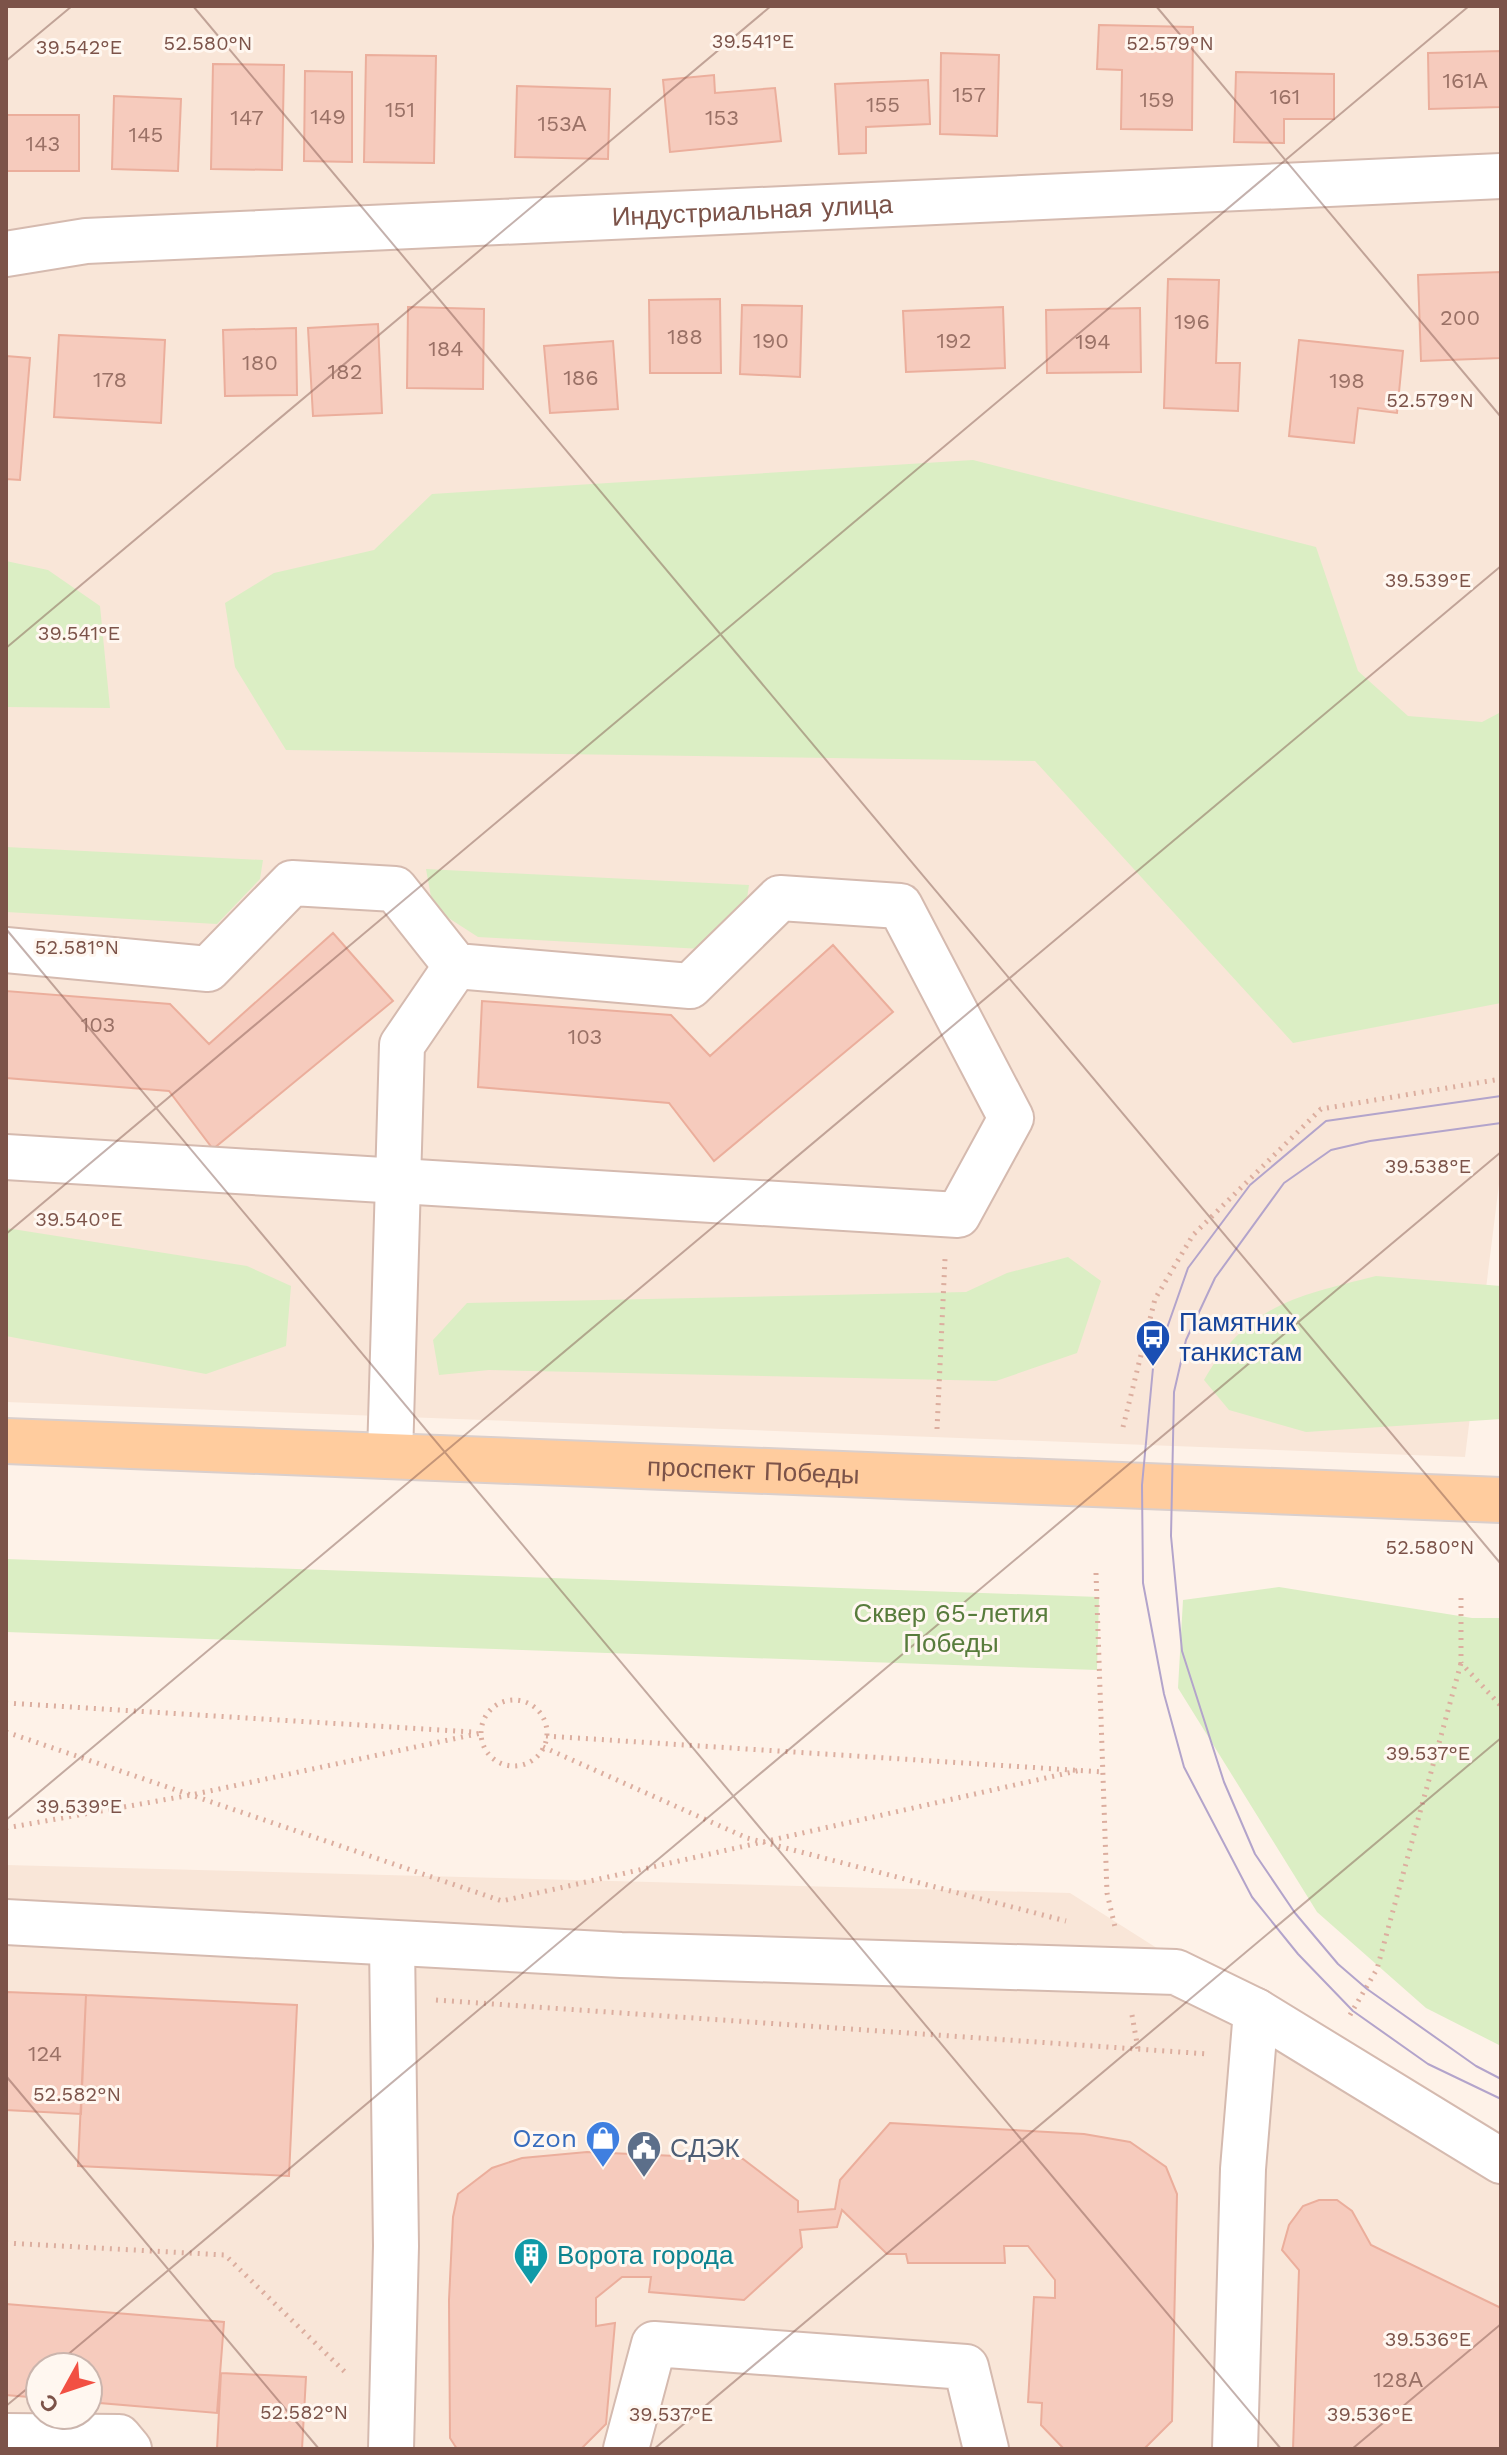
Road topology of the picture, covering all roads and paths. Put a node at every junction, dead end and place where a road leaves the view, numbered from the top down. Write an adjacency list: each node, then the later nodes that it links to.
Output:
1 (1501, 176): 2 (street, Индустриальная улица)
2 (6, 254)
3 (6, 950): 4 (street)
4 (456, 966): 7 (street); 8 (street)
5 (1501, 1079): 9 (path)
6 (6, 1157): 7 (street)
7 (398, 1181): 8 (street); 12 (street)
8 (947, 1214): 10 (path)
9 (1123, 1427)
10 (937, 1429)
11 (6, 1441): 12 (main road, проспект Победы)
12 (390, 1456): 13 (main road, проспект Победы)
13 (1501, 1500)
14 (1096, 1573): 24 (path)
15 (1461, 1598): 16 (path)
16 (1461, 1663): 18 (path); 36 (path)
17 (6, 1703): 20 (path)
18 (1501, 1706)
19 (6, 1732): 25 (path)
20 (481, 1733): 21 (path); 22 (path); 25 (path)
21 (546, 1736): 22 (path); 23 (path)
22 (543, 1747): 27 (path)
23 (1081, 1770): 24 (path); 27 (path)
24 (1103, 1772): 30 (path)
25 (191, 1795): 26 (path); 27 (path)
26 (6, 1828)
27 (758, 1841): 29 (path)
28 (6, 1922): 31 (street)
29 (1072, 1923)
30 (1102, 1931)
31 (392, 1943): 32 (street); 33 (street)
32 (1125, 1969): 34 (street); 35 (path)
33 (392, 1997): 35 (path); 40 (street)
34 (1256, 2011): 36 (street); 37 (street)
35 (1138, 2049): 37 (path)
36 (1322, 2053): 38 (street)
37 (1253, 2057): 45 (street)
38 (1501, 2161)
39 (6, 2243): 40 (path)
40 (392, 2434)
41 (6, 2436): 42 (street)
42 (129, 2449)
43 (626, 2449): 44 (street)
44 (986, 2449)
45 (1235, 2449)

